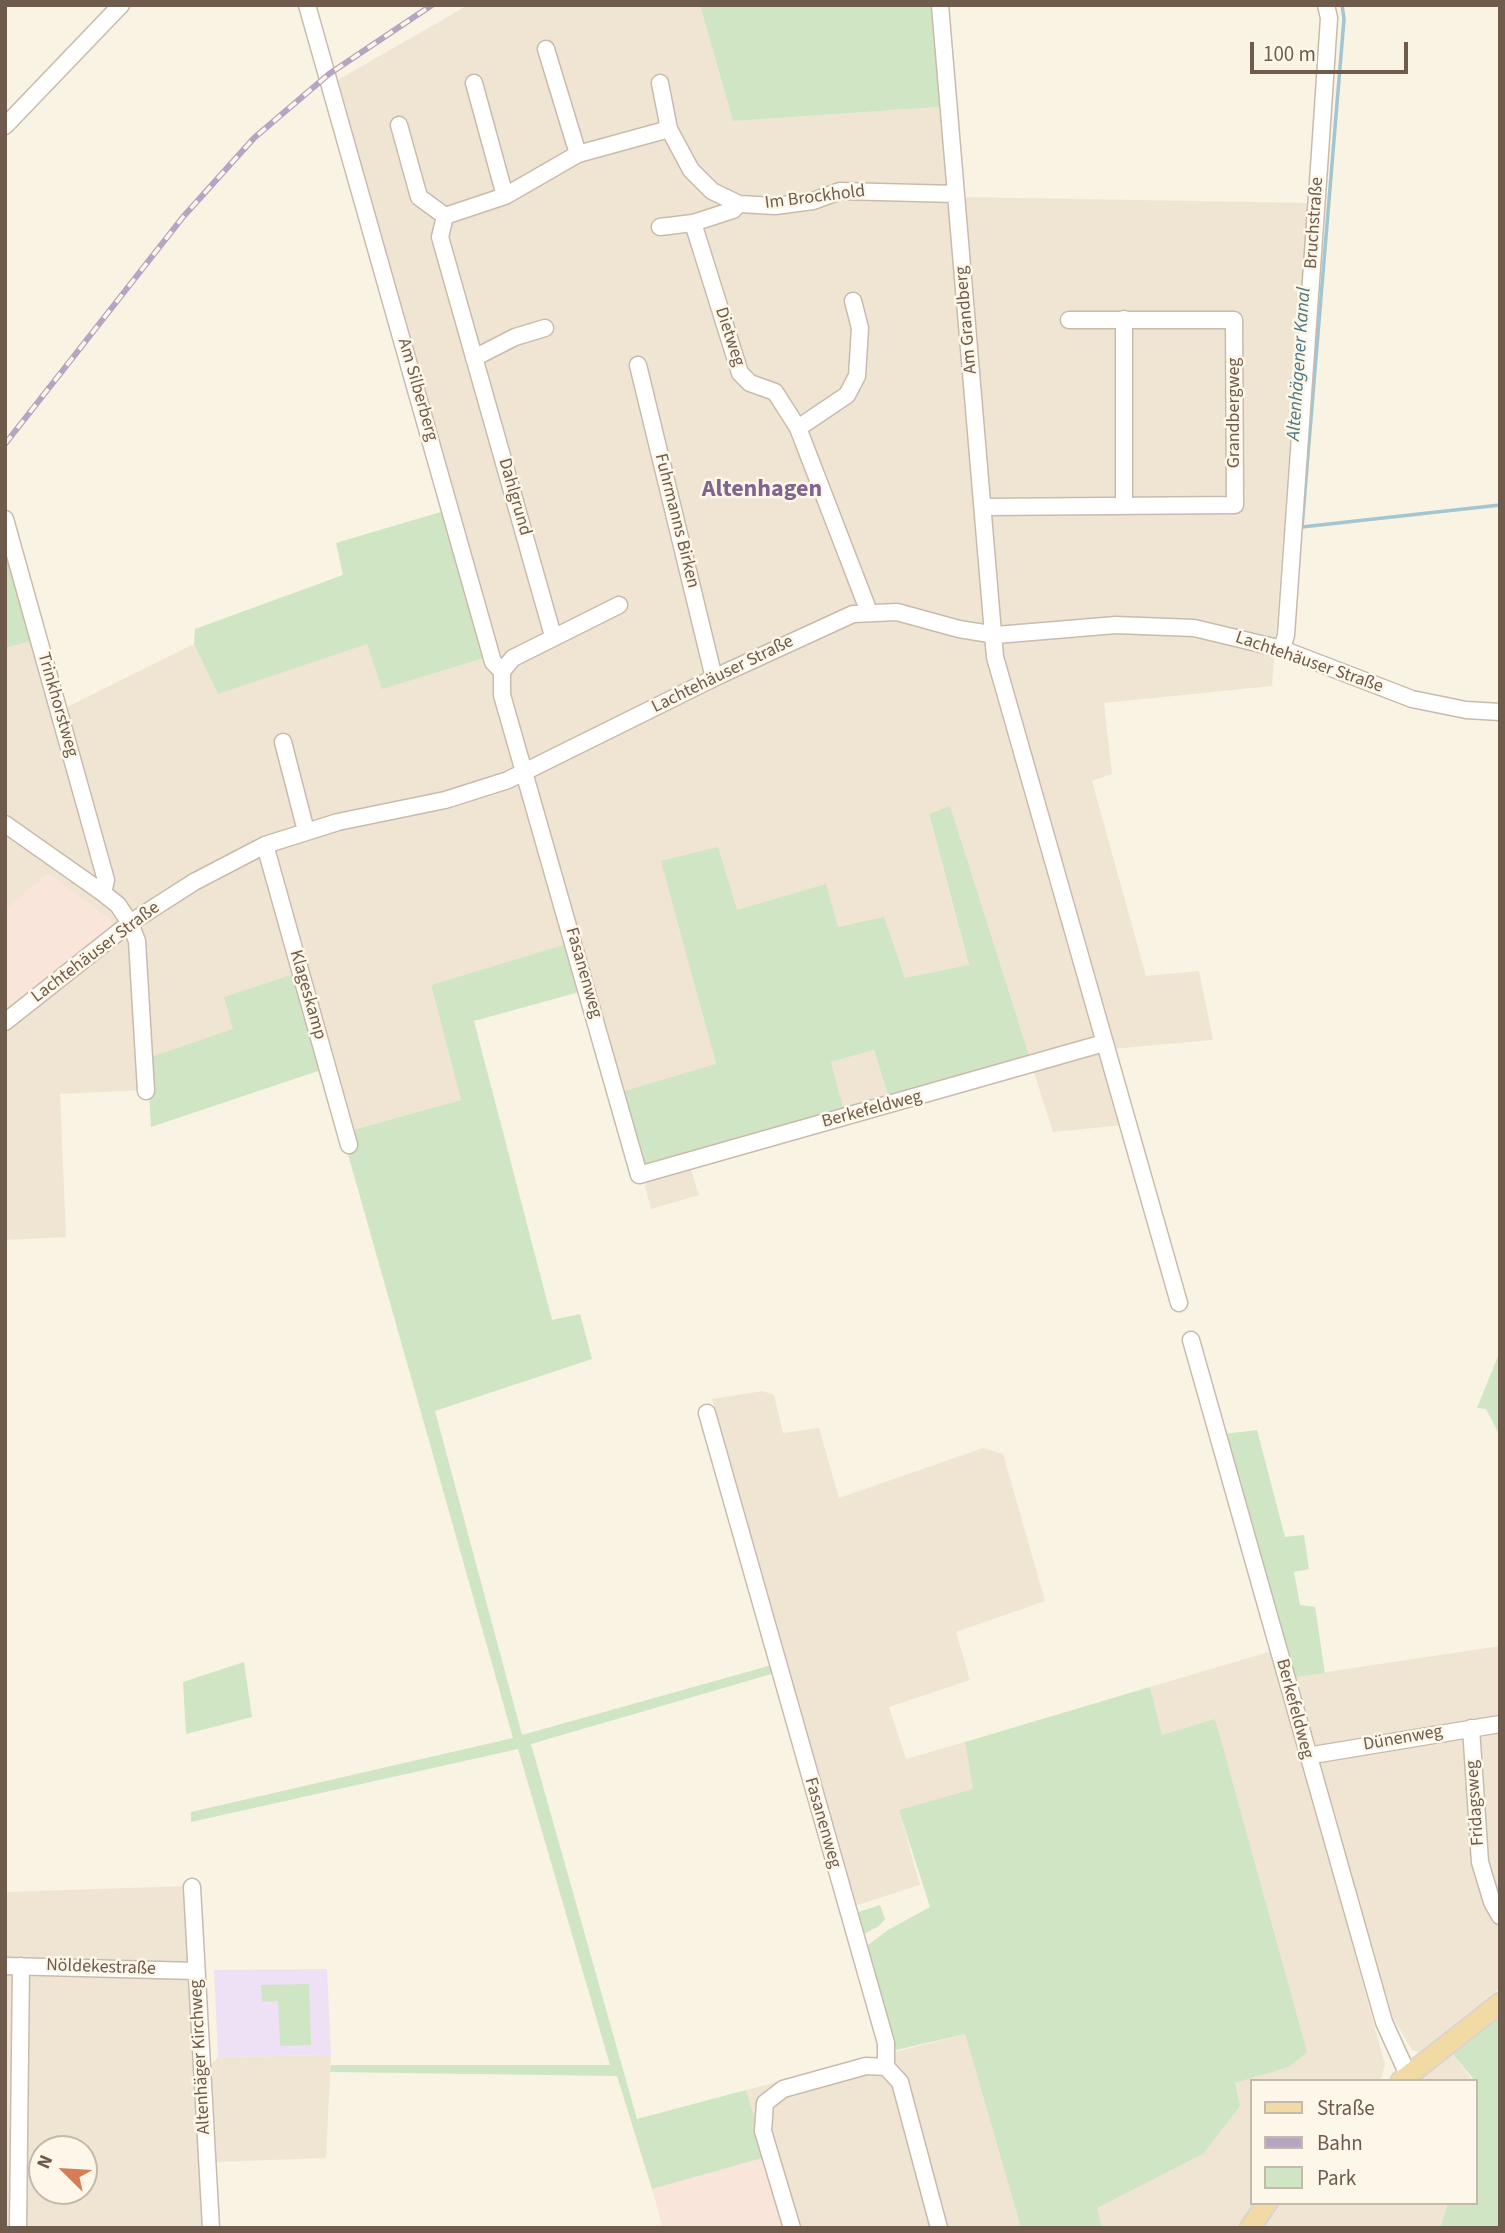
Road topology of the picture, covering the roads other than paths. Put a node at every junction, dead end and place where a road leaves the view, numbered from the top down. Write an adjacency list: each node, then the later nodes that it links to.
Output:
1 (121, 5): 9 (street)
2 (307, 5): 33 (street, Am Silberberg)
3 (940, 5): 12 (street, Am Grandberg)
4 (1326, 5): 32 (street, Bruchstraße)
5 (546, 49): 11 (street)
6 (474, 83): 13 (street)
7 (660, 83): 10 (street, Im Brockhold)
8 (399, 125): 15 (street)
9 (5, 126)
10 (669, 129): 11 (street); 14 (street, Im Brockhold)
11 (579, 154): 13 (street)
12 (956, 194): 14 (street, Im Brockhold); 26 (street, Am Grandberg)
13 (505, 196): 15 (street)
14 (739, 204): 16 (street)
15 (446, 216): 22 (street, Dahlgrund)
16 (693, 223): 17 (street); 24 (street, Dietweg)
17 (660, 227)
18 (853, 301): 24 (street)
19 (1124, 319): 20 (street, Grandbergweg); 25 (street); 25 (street, Grandbergweg)
20 (1069, 320)
21 (545, 328): 22 (street)
22 (474, 358): 31 (street, Dahlgrund)
23 (638, 365): 34 (street, Fuhrmanns Birken)
24 (798, 428): 29 (street, Dietweg)
25 (1124, 505): 26 (street, Grandbergweg)
26 (984, 507): 30 (street, Am Grandberg)
27 (5, 519): 41 (street, Trinkhorstweg)
28 (619, 605): 31 (street)
29 (869, 612): 30 (street, Lachtehäuser Straße); 34 (street, Lachtehäuser Straße)
30 (996, 635): 32 (street, Lachtehäuser Straße); 44 (street)
31 (553, 636): 33 (street)
32 (1282, 649): 35 (street, Lachtehäuser Straße)
33 (502, 671): 37 (street, Am Silberberg)
34 (715, 678): 37 (street, Lachtehäuser Straße)
35 (1500, 712)
36 (283, 742): 39 (street)
37 (526, 772): 39 (street, Lachtehäuser Straße); 47 (street, Fasanenweg)
38 (5, 824): 41 (street)
39 (306, 831): 40 (street, Lachtehäuser Straße)
40 (265, 845): 42 (street, Lachtehäuser Straße); 46 (street, Klageskamp)
41 (103, 893): 42 (street)
42 (130, 923): 43 (street, Lachtehäuser Straße); 45 (street)
43 (5, 1022)
44 (1104, 1043): 47 (street, Berkefeldweg); 48 (street)
45 (146, 1091)
46 (349, 1145)
47 (639, 1175)
48 (1179, 1303)
49 (1191, 1340): 53 (street, Berkefeldweg)
50 (707, 1413): 59 (street, Fasanenweg)
51 (1500, 1724): 52 (street, Dünenweg)
52 (1471, 1728): 53 (street, Dünenweg); 55 (street, Fridagsweg)
53 (1307, 1756): 60 (street, Berkefeldweg)
54 (192, 1887): 57 (street, Altenhäger Kirchweg)
55 (1500, 1916)
56 (13, 1966): 57 (street, Nöldekestraße); 62 (street)
57 (196, 1971): 63 (street, Altenhäger Kirchweg)
58 (1500, 2003): 60 (main road)
59 (886, 2067): 64 (street); 65 (street, Fasanenweg)
60 (1404, 2078)
61 (1266, 2205): 66 (main road)
62 (18, 2228)
63 (211, 2228)
64 (792, 2228)
65 (939, 2228)
66 (1250, 2228)

